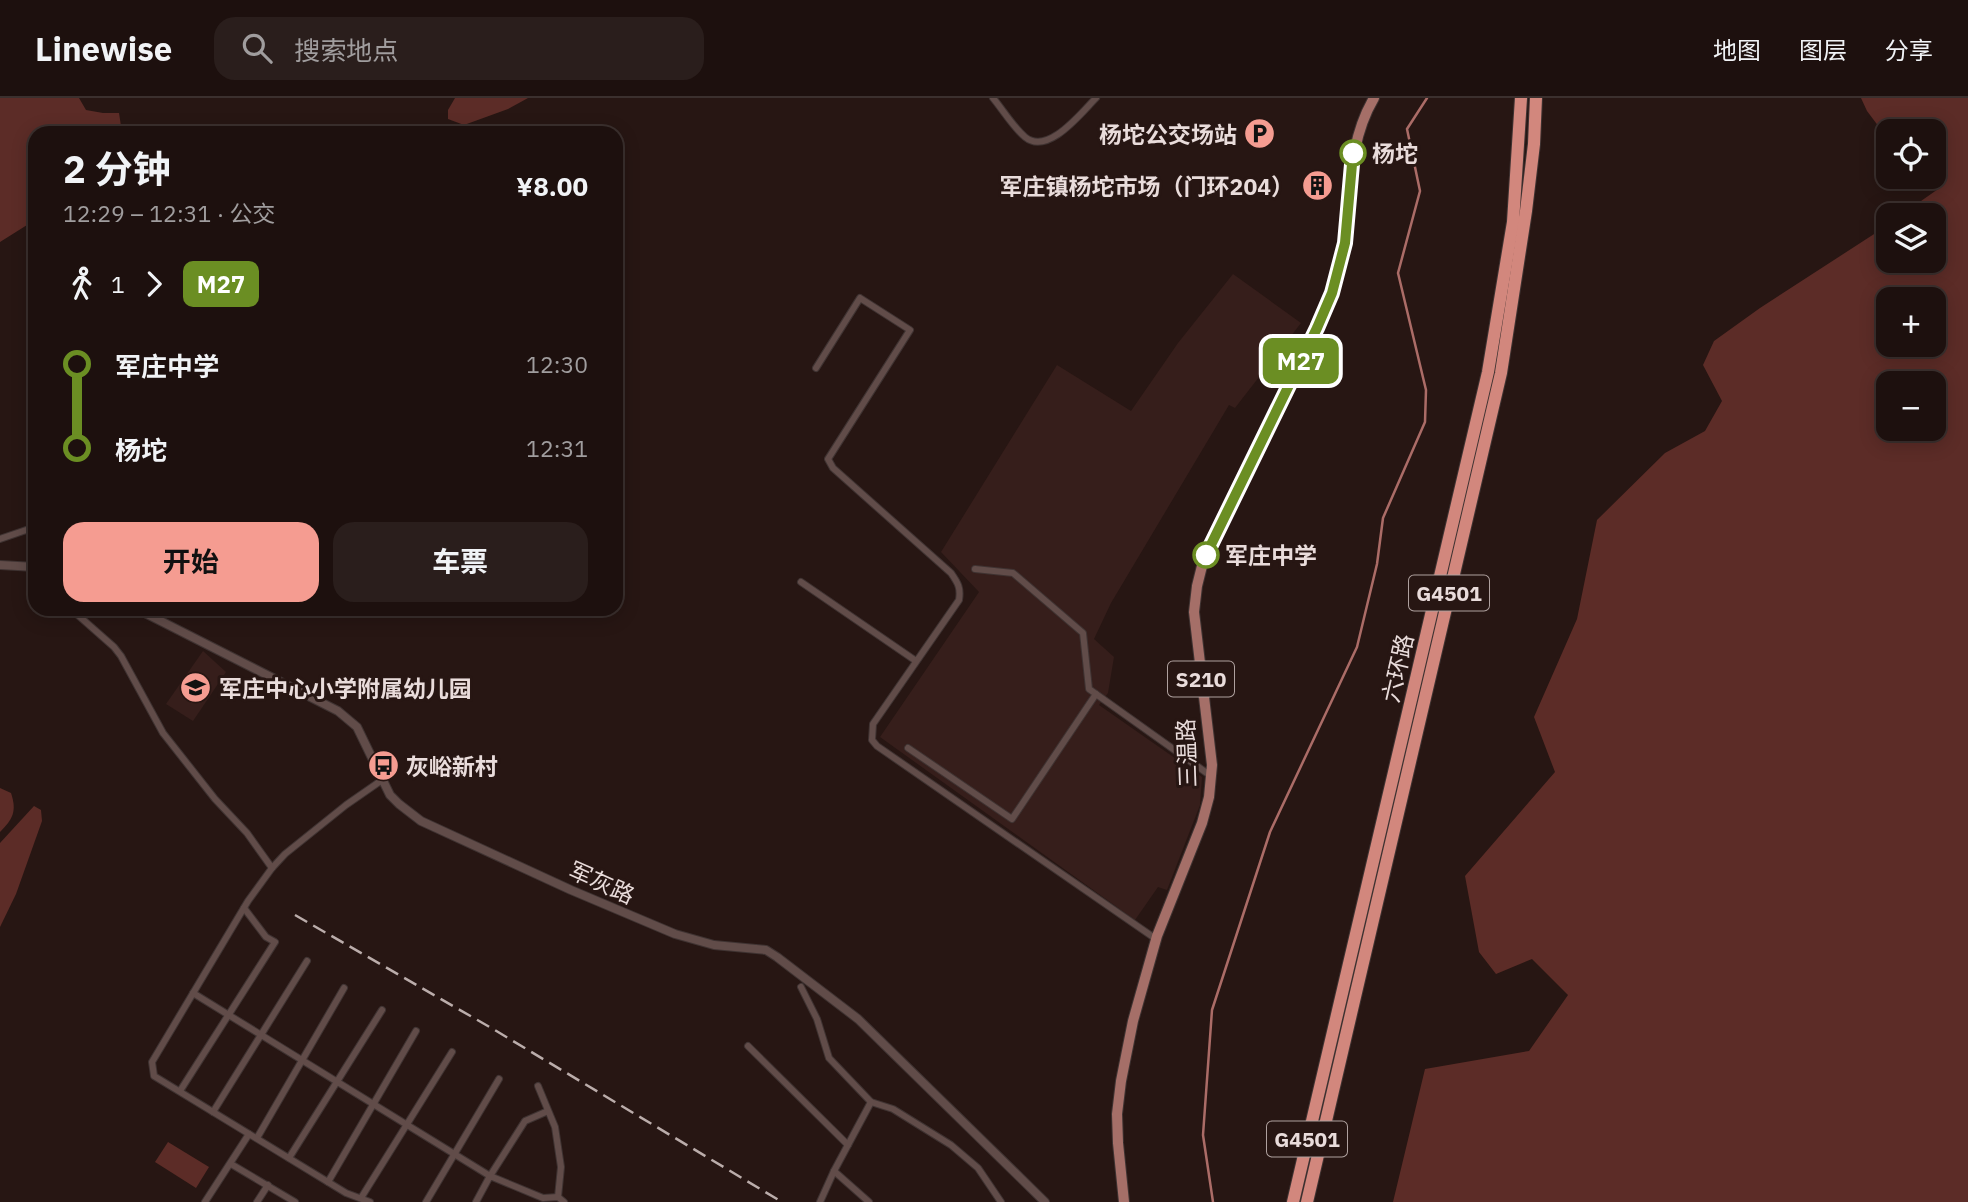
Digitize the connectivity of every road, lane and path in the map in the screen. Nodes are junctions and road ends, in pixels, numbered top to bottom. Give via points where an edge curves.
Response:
1 (993, 98) edge
2 (1096, 98) edge
3 (1521, 98) edge
4 (1536, 98) edge
5 (1371, 100) edge
6 (816, 368) dead end
7 (28, 529) edge
8 (0, 539) edge
9 (0, 565) edge
10 (28, 567) edge
11 (975, 569) dead end
12 (801, 582) dead end
13 (79, 616) edge
14 (151, 616) edge
15 (916, 661) junction
16 (1096, 694) junction
17 (908, 748) dead end
18 (1211, 776) junction
19 (382, 780) junction
20 (272, 868) junction
21 (244, 908) junction
22 (1156, 939) junction
23 (307, 961) dead end
24 (801, 987) dead end
25 (344, 988) dead end
26 (193, 993) junction
27 (382, 1010) dead end
28 (229, 1014) junction
29 (416, 1031) dead end
30 (261, 1035) junction
31 (748, 1046) dead end
32 (452, 1052) dead end
33 (302, 1060) junction
34 (499, 1079) dead end
35 (337, 1082) junction
36 (538, 1086) dead end
37 (180, 1091) junction
38 (871, 1102) junction
39 (373, 1104) junction
40 (548, 1111) junction
41 (213, 1112) junction
42 (407, 1124) junction
43 (249, 1134) junction
44 (257, 1138) junction
45 (848, 1145) junction
46 (456, 1154) junction
47 (289, 1158) junction
48 (231, 1164) junction
49 (834, 1171) junction
50 (490, 1176) junction
51 (328, 1182) junction
52 (268, 1185) junction
53 (361, 1198) junction
54 (561, 1200) edge
55 (205, 1202) edge
56 (257, 1202) edge
57 (295, 1202) edge
58 (370, 1202) edge
59 (425, 1202) edge
60 (476, 1202) edge
61 (821, 1202) edge
62 (869, 1202) edge
63 (1001, 1202) edge
64 (1045, 1202) edge
65 (1124, 1202) edge
66 (1293, 1202) edge
67 (1307, 1202) edge

1 - 2 street via 1026,138 1036,143 1060,133
3 - 66 highway, 六环路 / G4501 via 1513,222 1488,372
4 - 67 highway, 六环路 / G4501 via 1526,211 1501,373
5 - 18 main road, 三温路 / S210 via 1353,153 1345,243 1332,293 1204,558 1197,586 1194,612
6 - 15 street via 860,298 910,330 828,459 958,583 959,600
7 - 8 street
9 - 10 street
11 - 16 street via 1013,573 1083,633 1089,689
12 - 15 street
13 - 20 street via 121,656 163,733
14 - 19 street, 军灰路 via 338,711 357,727
15 - 22 street via 873,724 872,740 877,746
16 - 17 street via 1012,819
16 - 18 street
18 - 22 main road, 三温路 / S210 via 1202,822
19 - 20 street
19 - 64 street, 军灰路 via 398,804 421,821 571,890 694,941 766,950 777,957 858,1019
20 - 21 street
21 - 26 street
21 - 28 street via 275,942
22 - 65 main road, 三温路 / S210 via 1118,1098
23 - 30 street
24 - 38 street via 829,1058
25 - 33 street
26 - 28 street
26 - 37 street via 152,1062 154,1076
27 - 35 street
28 - 30 street
28 - 37 street
29 - 39 street
30 - 33 street
30 - 41 street
31 - 45 street
32 - 42 street
33 - 35 street
33 - 44 street
34 - 46 street
35 - 39 street
35 - 47 street
36 - 40 street
37 - 41 street
38 - 45 street
38 - 63 street via 893,1109 951,1145 978,1168
39 - 42 street
39 - 51 street
40 - 50 street via 526,1121
40 - 54 street via 561,1167
41 - 43 street
42 - 46 street
42 - 53 street
43 - 44 street
43 - 48 street
44 - 47 street
45 - 49 street
46 - 50 street
46 - 59 street
47 - 51 street
48 - 52 street
48 - 55 street
49 - 61 street
49 - 62 street
50 - 54 street via 543,1198
50 - 60 street
51 - 53 street
52 - 56 street
52 - 57 street
53 - 58 street

